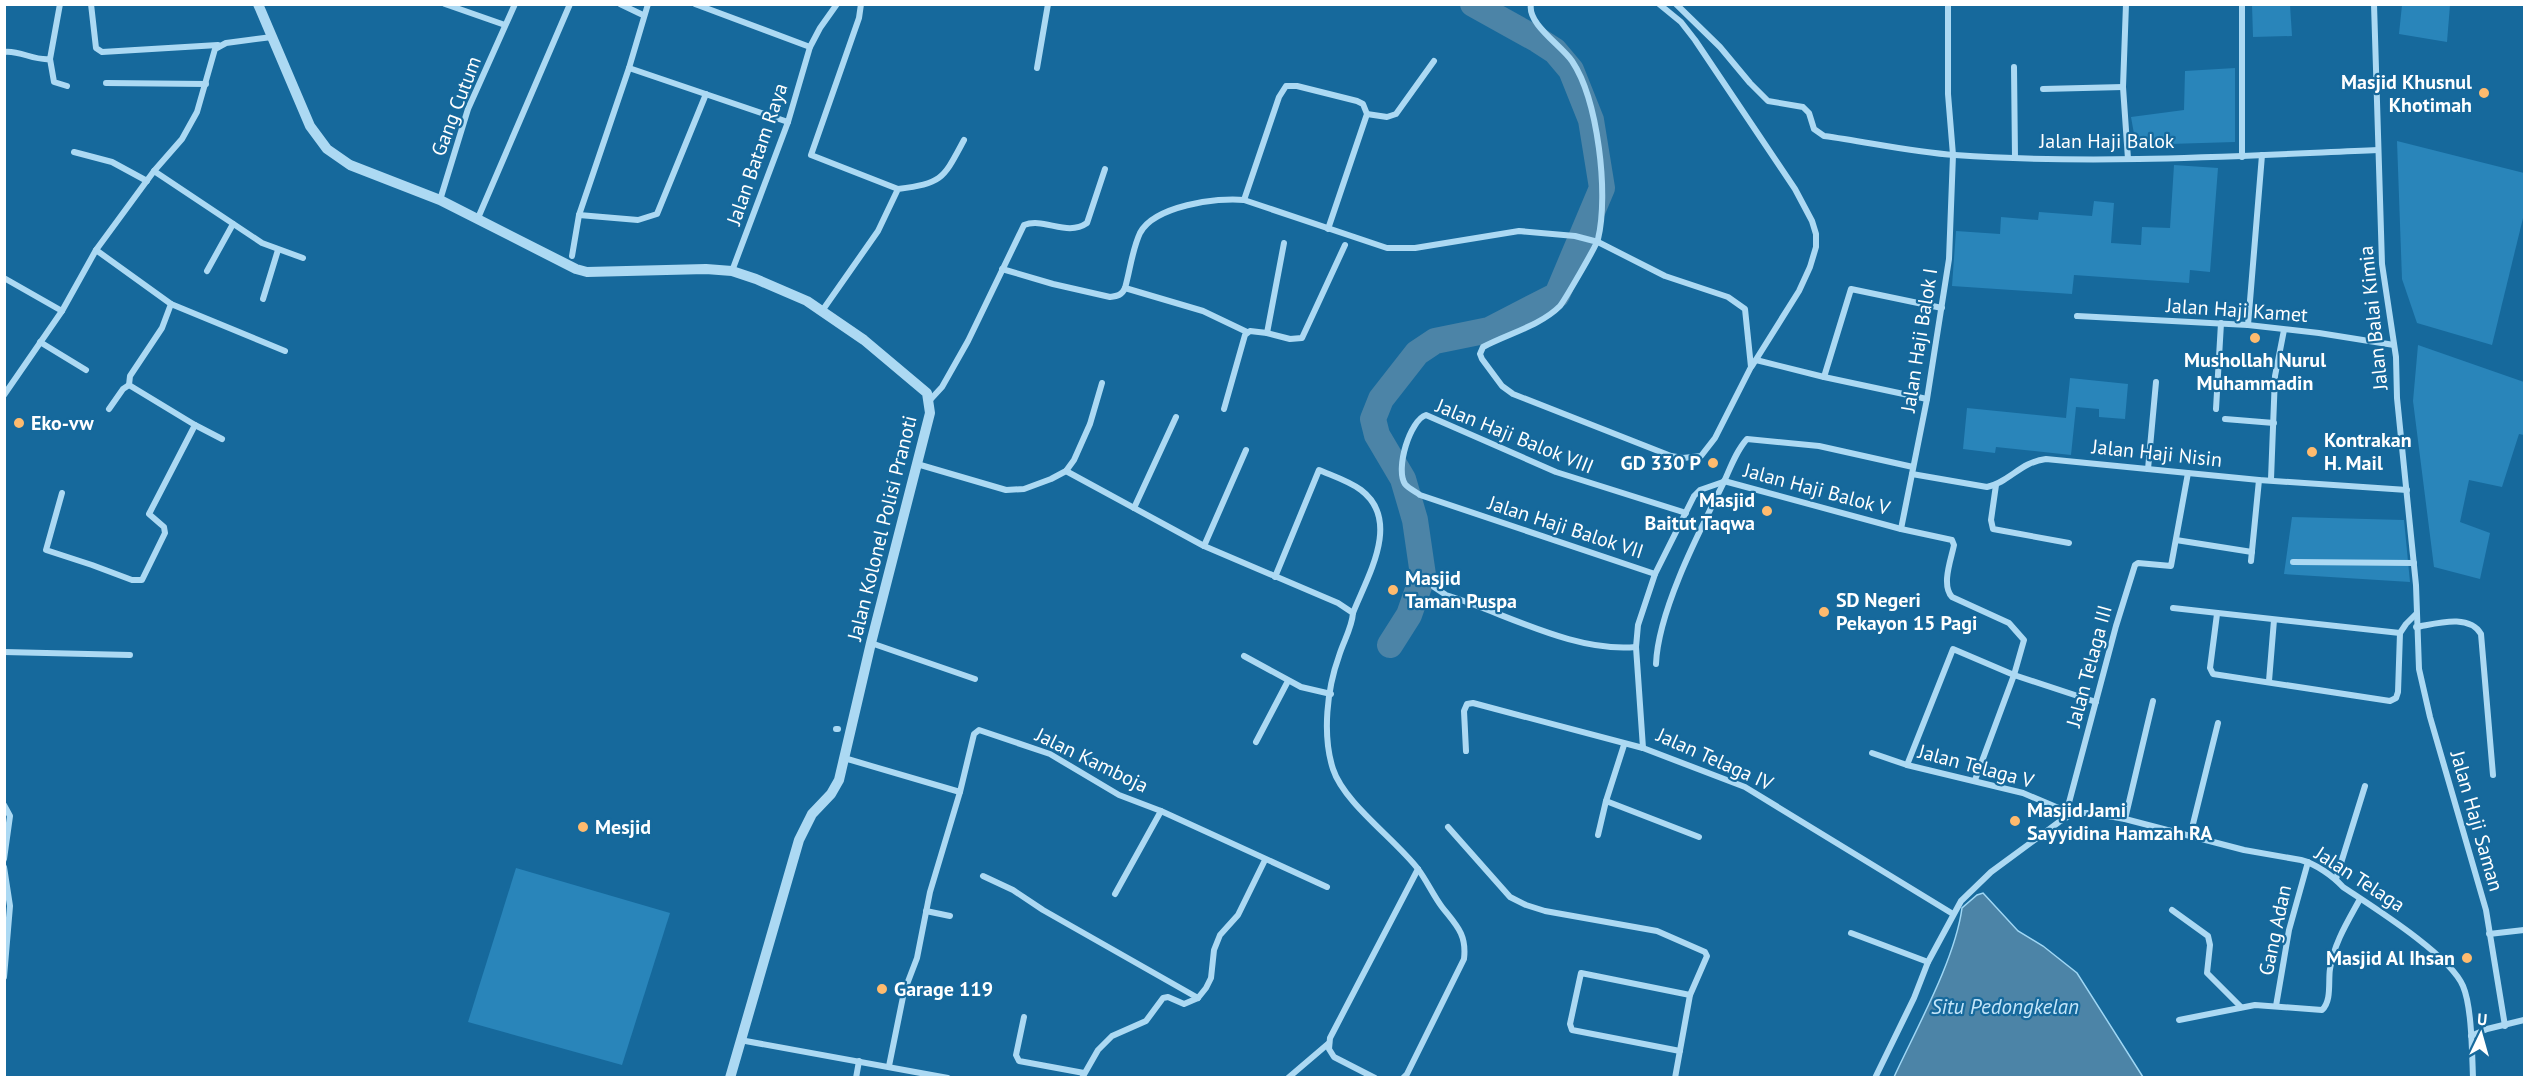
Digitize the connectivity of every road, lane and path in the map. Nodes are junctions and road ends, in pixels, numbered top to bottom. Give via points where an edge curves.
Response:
1 (60, 4) edge
2 (91, 4) edge
3 (258, 4) edge
4 (445, 4) edge
5 (515, 4) edge
6 (570, 4) edge
7 (620, 4) edge
8 (648, 4) edge
9 (695, 4) edge
10 (837, 4) edge
11 (861, 4) edge
12 (1048, 4) edge
13 (1531, 4) edge
14 (1659, 4) edge
15 (1676, 4) edge
16 (1948, 4) edge
17 (2126, 4) edge
18 (2242, 4) edge
19 (2374, 4) edge
20 (643, 15) junction
21 (505, 24) junction
22 (272, 37) junction
23 (218, 45) junction
24 (810, 47) junction
25 (4, 52) edge
26 (50, 59) junction
27 (1434, 61) dead end
28 (2014, 67) dead end
29 (629, 68) junction
30 (1037, 68) dead end
31 (106, 83) dead end
32 (206, 84) junction
33 (67, 86) dead end
34 (2123, 87) junction
35 (2043, 89) dead end
36 (706, 94) junction
37 (1367, 114) junction
38 (788, 122) junction
39 (964, 141) dead end
40 (2378, 150) junction
41 (74, 152) dead end
42 (1953, 155) junction
43 (2262, 155) junction
44 (2242, 157) junction
45 (2014, 158) junction
46 (2128, 159) junction
47 (1105, 169) dead end
48 (154, 171) junction
49 (147, 181) junction
50 (898, 189) junction
51 (440, 200) junction
52 (1244, 200) junction
53 (579, 215) junction
54 (478, 218) junction
55 (233, 224) junction
56 (1328, 229) junction
57 (1595, 241) junction
58 (1284, 243) dead end
59 (1345, 245) dead end
60 (96, 250) junction
61 (278, 250) junction
62 (572, 256) dead end
63 (303, 258) dead end
64 (1002, 269) junction
65 (207, 271) dead end
66 (732, 272) junction
67 (4, 278) edge
68 (1125, 288) junction
69 (263, 299) dead end
70 (171, 304) junction
71 (1942, 308) junction
72 (62, 311) junction
73 (822, 311) junction
74 (2077, 316) dead end
75 (2221, 323) junction
76 (2248, 325) junction
77 (2284, 330) junction
78 (1247, 332) junction
79 (1267, 333) junction
80 (40, 342) junction
81 (2394, 345) junction
82 (285, 351) dead end
83 (1756, 360) junction
84 (1751, 367) junction
85 (86, 370) dead end
86 (1824, 377) junction
87 (2156, 382) dead end
88 (1102, 383) dead end
89 (129, 385) junction
90 (4, 395) edge
91 (1927, 399) junction
92 (930, 400) junction
93 (110, 409) dead end
94 (1224, 409) dead end
95 (2216, 409) dead end
96 (1176, 417) dead end
97 (2225, 419) dead end
98 (2274, 423) junction
99 (195, 426) junction
100 (222, 439) dead end
101 (1246, 450) dead end
102 (917, 465) junction
103 (2148, 468) junction
104 (1066, 471) junction
105 (1913, 471) junction
106 (2188, 473) junction
107 (2271, 479) junction
108 (2259, 480) junction
109 (1724, 482) junction
110 (1996, 485) junction
111 (2407, 490) junction
112 (62, 493) dead end
113 (1420, 495) joint
114 (1134, 508) junction
115 (1686, 513) junction
116 (1901, 529) junction
117 (2176, 540) junction
118 (2069, 543) dead end
119 (1204, 546) junction
120 (2252, 552) junction
121 (2251, 561) dead end
122 (2294, 562) dead end
123 (2414, 563) junction
124 (1655, 574) junction
125 (1275, 577) junction
126 (1434, 587) dead end
127 (2173, 608) dead end
128 (1353, 613) junction
129 (2217, 614) junction
130 (2416, 614) junction
131 (2274, 621) junction
132 (2416, 627) junction
133 (2400, 633) junction
134 (871, 643) junction
135 (1636, 647) junction
136 (4, 652) edge
137 (130, 655) dead end
138 (1244, 656) dead end
139 (1656, 664) dead end
140 (2014, 675) junction
141 (975, 679) dead end
142 (1288, 681) junction
143 (2269, 681) junction
144 (1331, 694) junction
145 (2153, 701) dead end
146 (2096, 702) junction
147 (2218, 723) dead end
148 (1256, 742) dead end
149 (1624, 745) junction
150 (1643, 748) junction
151 (1466, 751) dead end
152 (1872, 753) dead end
153 (844, 758) junction
154 (1907, 765) junction
155 (2493, 775) dead end
156 (1975, 780) junction
157 (2365, 786) dead end
158 (960, 792) junction
159 (1605, 801) junction
160 (4, 805) edge
161 (1161, 811) junction
162 (2069, 812) junction
163 (2126, 819) junction
164 (1448, 827) dead end
165 (1598, 835) dead end
166 (2190, 836) junction
167 (1699, 837) dead end
168 (4, 859) edge
169 (1265, 860) junction
170 (2308, 862) junction
171 (4, 867) edge
172 (1418, 869) junction
173 (983, 876) dead end
174 (2336, 879) junction
175 (1327, 887) dead end
176 (1114, 894) dead end
177 (2361, 899) junction
178 (7, 906) edge
179 (2172, 910) dead end
180 (926, 911) junction
181 (1953, 914) junction
182 (951, 916) dead end
183 (2524, 930) edge
184 (1851, 933) dead end
185 (2489, 934) junction
186 (1928, 962) junction
187 (4, 978) edge
188 (1690, 995) junction
189 (1198, 998) junction
190 (2241, 1006) junction
191 (2276, 1006) junction
192 (1024, 1017) dead end
193 (2179, 1020) dead end
194 (2524, 1020) edge
195 (2505, 1026) junction
196 (2471, 1036) junction
197 (740, 1040) junction
198 (1329, 1043) junction
199 (1680, 1052) junction
200 (860, 1061) junction
201 (890, 1066) junction
202 (1083, 1076) edge
203 (730, 1077) edge
204 (855, 1077) edge
205 (948, 1077) edge
206 (1288, 1077) edge
207 (1375, 1077) edge
208 (1403, 1077) edge
209 (1675, 1077) edge
210 (1875, 1077) edge
211 (2473, 1077) edge

1 - 26 street
2 - 23 street via 96,48 102,52
3 - 22 street, Jalan Kolonel Polisi Pranoti
4 - 21 street
5 - 21 street, Gang Cutum
6 - 54 street
7 - 20 street
8 - 20 street
9 - 24 street
10 - 24 street, Jalan Batam Raya
11 - 50 street via 811,155
12 - 30 street
13 - 57 street via 1536,24 1574,63 1592,107 1602,200
14 - 83 street via 1695,40 1795,189 1812,221 1816,247 1810,267
15 - 42 street, Jalan Haji Balok via 1768,100 1803,107 1821,135
16 - 42 street, Jalan Haji Balok I via 1947,94
17 - 34 street
18 - 44 street
19 - 40 street, Jalan Balai Kimia
20 - 29 street
21 - 51 street, Gang Cutum via 468,109
22 - 23 street
22 - 51 street, Jalan Kolonel Polisi Pranoti via 310,126 327,149 350,165
23 - 32 street
24 - 38 street, Jalan Batam Raya
25 - 26 street
26 - 33 street via 54,82
27 - 37 street via 1396,114
28 - 45 street
29 - 36 street
29 - 53 street
31 - 32 street
32 - 48 street via 182,139
34 - 35 street
34 - 46 street
36 - 38 street
36 - 53 street via 657,214 638,220
37 - 52 street via 1358,101 1286,86
37 - 56 street
38 - 66 street, Jalan Batam Raya
39 - 50 street via 945,175 934,183
40 - 43 street, Jalan Haji Balok
40 - 81 street, Jalan Balai Kimia via 2382,264
41 - 49 street via 112,162
42 - 45 street, Jalan Haji Balok
42 - 71 street, Jalan Haji Balok I via 1949,259
43 - 44 street, Jalan Haji Balok
43 - 76 street
44 - 46 street, Jalan Haji Balok
45 - 46 street, Jalan Haji Balok
47 - 64 street via 1087,223 1067,229 1032,222 1024,225
48 - 49 street
48 - 55 street
49 - 60 street
50 - 73 street via 878,231
51 - 54 street, Jalan Kolonel Polisi Pranoti
52 - 56 street
52 - 68 street via 1213,199 1175,209 1150,221 1137,241
53 - 62 street
54 - 66 street, Jalan Kolonel Polisi Pranoti via 587,272
55 - 61 street
55 - 65 street
56 - 57 street via 1387,248 1519,231
57 - 84 street via 1665,276 1717,292 1743,306
57 - 84 street via 1560,306 1481,350 1482,359 1502,386 1525,399 1671,456 1695,458 1706,452 1715,438
58 - 79 street
59 - 79 street via 1302,338
60 - 70 street
60 - 72 street
61 - 63 street
61 - 69 street
64 - 68 street via 1110,297 1122,294
64 - 92 street via 968,341 942,387
66 - 73 street, Jalan Kolonel Polisi Pranoti via 793,294
67 - 72 street
68 - 78 street via 1203,311
70 - 82 street
70 - 89 street via 162,328 130,376
71 - 86 street via 1851,289
71 - 91 street, Jalan Haji Balok I
72 - 80 street
73 - 92 street, Jalan Kolonel Polisi Pranoti via 922,387
74 - 75 street, Jalan Haji Kamet
75 - 76 street, Jalan Haji Kamet
75 - 95 street
76 - 77 street, Jalan Haji Kamet
77 - 81 street, Jalan Haji Kamet
77 - 98 street via 2275,376
78 - 79 street
78 - 94 street
80 - 85 street
80 - 90 street
81 - 111 street, Jalan Balai Kimia
83 - 84 street
83 - 86 street
86 - 91 street
87 - 103 street
88 - 104 street via 1083,439
89 - 93 street
89 - 99 street
91 - 105 street, Jalan Haji Balok I
92 - 102 street, Jalan Kolonel Polisi Pranoti
96 - 114 street
97 - 98 street
98 - 107 street
99 - 100 street
99 - 112 street via 149,514 165,530 142,580 46,550
101 - 119 street
102 - 104 street via 1017,490
102 - 134 street, Jalan Kolonel Polisi Pranoti
103 - 106 street, Jalan Haji Nisin
103 - 110 street, Jalan Haji Nisin via 2036,460
104 - 114 street
105 - 109 street via 1819,447 1752,438 1744,442
105 - 110 street via 1977,487
105 - 116 street, Jalan Haji Balok I
106 - 108 street, Jalan Haji Nisin
106 - 117 street
107 - 108 street, Jalan Haji Nisin
107 - 111 street, Jalan Haji Nisin
108 - 120 street
109 - 115 street, Jalan Haji Balok VII via 1700,490
109 - 116 street, Jalan Haji Balok V
109 - 139 street via 1662,624
110 - 118 street via 1992,529
111 - 123 street, Jalan Balai Kimia
113 - 115 street, Jalan Haji Balok VIII via 1405,484 1400,466 1418,421 1426,416 1556,472
113 - 124 street, Jalan Haji Balok VII
114 - 119 street
115 - 124 street, Jalan Haji Balok VII
116 - 140 street, Jalan Haji Balok V via 1953,541 1948,592 2009,623 2022,636 2024,645
117 - 120 street
117 - 146 street, Jalan Telaga III via 2170,566 2135,565
119 - 125 street
120 - 121 street
122 - 123 street
123 - 130 street, Jalan Balai Kimia
124 - 135 street, Jalan Telaga IV via 1638,625
125 - 128 street
125 - 128 street via 1319,470 1344,481 1360,490 1376,507 1381,532
126 - 135 street via 1446,596 1571,639 1607,647
127 - 129 street
128 - 144 street
129 - 131 street
129 - 143 street via 2211,672
130 - 132 street, Jalan Balai Kimia
130 - 133 street
131 - 133 street
131 - 143 street
132 - 155 street via 2457,621 2478,628
132 - 185 street, Jalan Haji Saman via 2423,689 2486,910
133 - 143 street via 2398,692 2390,701
134 - 141 street
134 - 153 street, Jalan Kolonel Polisi Pranoti
135 - 150 street, Jalan Telaga IV
136 - 137 street
138 - 142 street
140 - 146 street
140 - 154 street via 1953,649
140 - 156 street
142 - 144 street
142 - 148 street
144 - 172 street via 1329,752 1333,770 1341,785
145 - 163 street
146 - 162 street, Jalan Telaga III
147 - 166 street
149 - 150 street
149 - 151 street via 1473,703 1467,704 1464,711
149 - 159 street
150 - 181 street, Jalan Telaga IV via 1745,787
152 - 154 street, Jalan Telaga V
153 - 158 street
153 - 197 street, Jalan Kolonel Polisi Pranoti via 835,788 812,814 799,840
154 - 156 street, Jalan Telaga V
156 - 162 street, Jalan Telaga V via 2023,793
157 - 174 street
158 - 161 street, Jalan Kamboja via 974,734 984,730 1050,754 1119,795
158 - 180 street
159 - 165 street
159 - 167 street
160 - 168 street via 10,816
161 - 169 street, Jalan Kamboja
161 - 176 street
162 - 163 street, Jalan Telaga
162 - 181 street via 1985,877
163 - 166 street, Jalan Telaga
164 - 188 street via 1510,897 1526,905 1657,931 1705,952 1707,956
166 - 170 street, Jalan Telaga
169 - 175 street, Jalan Kamboja
169 - 189 street via 1238,915 1220,935 1211,978
170 - 174 street, Jalan Telaga
170 - 191 street, Gang Adan via 2289,930
171 - 178 street
172 - 198 street
172 - 208 street via 1464,935 1464,959
173 - 189 street
174 - 177 street, Jalan Telaga
177 - 191 street via 2333,956 2325,1007 2318,1011
177 - 196 street, Jalan Telaga via 2399,924 2451,968 2463,986
178 - 187 street
179 - 190 street via 2208,936 2207,973
180 - 182 street
180 - 201 street via 917,958 904,992
181 - 186 street
183 - 185 street
184 - 186 street
185 - 195 street, Jalan Haji Saman
186 - 210 street
188 - 199 street
188 - 199 street via 1581,974 1570,1024 1572,1030
189 - 202 street via 1184,1004 1163,998 1146,1021 1112,1036 1098,1050
190 - 191 street
190 - 193 street
192 - 202 street via 1016,1055 1019,1061
194 - 195 street
195 - 196 street
196 - 211 street, Jalan Telaga
197 - 200 street
197 - 203 street, Jalan Kolonel Polisi Pranoti
198 - 206 street
198 - 207 street via 1334,1057
199 - 209 street
200 - 201 street
200 - 204 street
201 - 205 street

